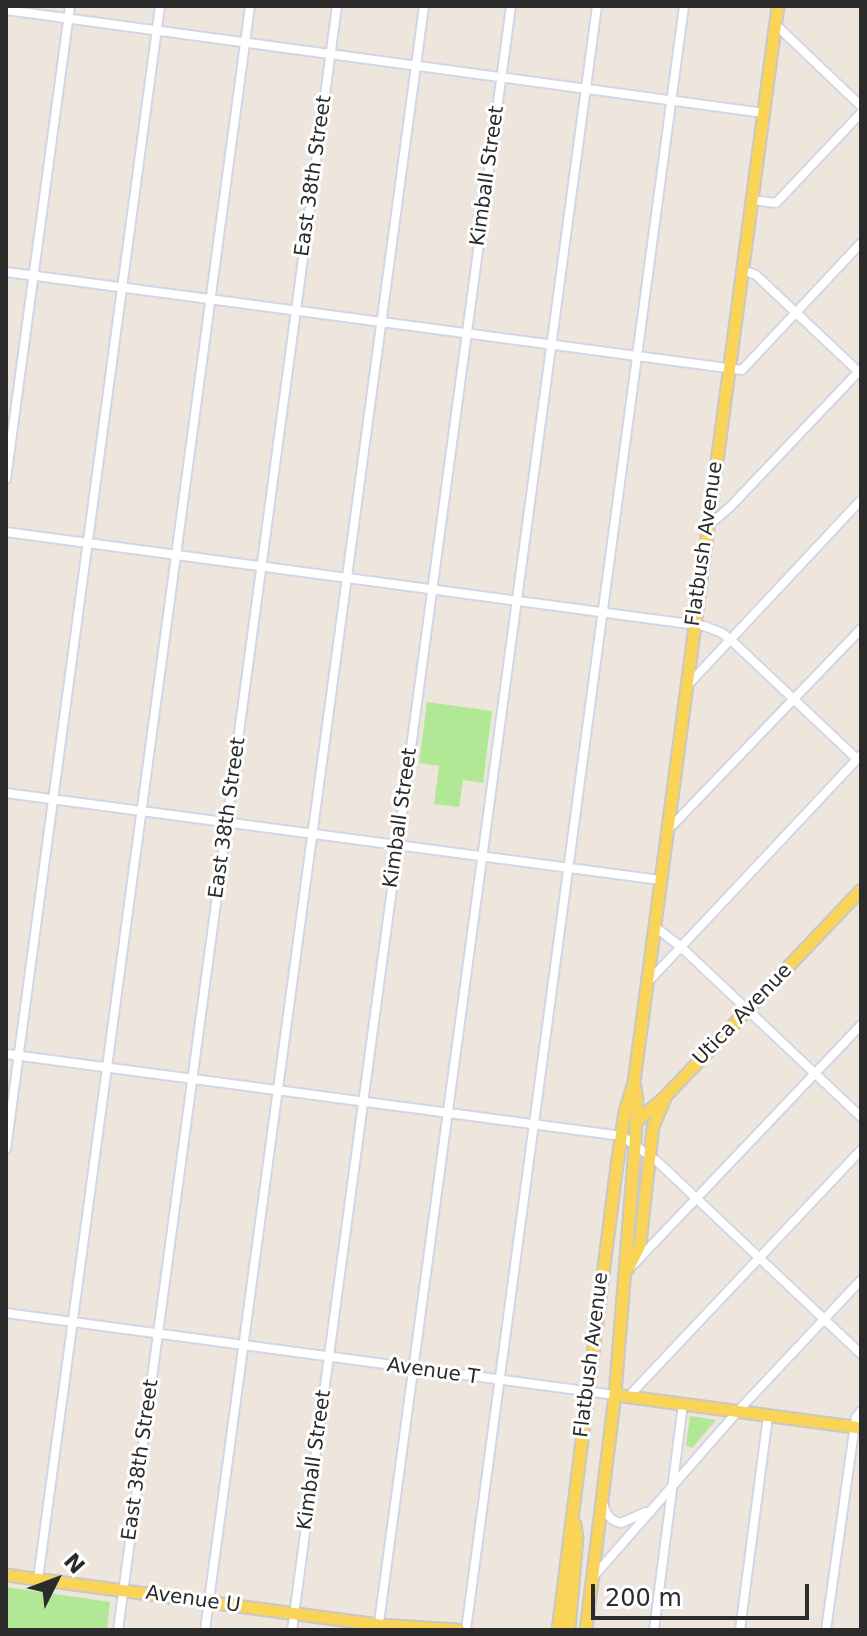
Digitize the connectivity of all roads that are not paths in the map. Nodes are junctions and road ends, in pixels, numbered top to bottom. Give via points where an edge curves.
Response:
1 (70, 6) edge
2 (160, 6) edge
3 (250, 6) edge
4 (337, 6) edge
5 (424, 6) edge
6 (511, 6) edge
7 (597, 6) edge
8 (684, 6) edge
9 (778, 6) edge
10 (6, 10) edge
11 (68, 19) junction
12 (776, 25) junction
13 (156, 30) junction
14 (246, 42) junction
15 (331, 54) junction
16 (416, 65) junction
17 (501, 77) junction
18 (586, 88) junction
19 (672, 100) junction
20 (861, 106) edge
21 (764, 113) junction
22 (861, 113) edge
23 (752, 200) junction
24 (861, 243) edge
25 (743, 270) junction
26 (6, 272) edge
27 (34, 275) junction
28 (122, 288) junction
29 (211, 299) junction
30 (296, 311) junction
31 (796, 312) junction
32 (381, 322) junction
33 (466, 334) junction
34 (552, 345) junction
35 (637, 357) junction
36 (728, 369) junction
37 (860, 371) edge
38 (6, 479) edge
39 (861, 500) edge
40 (707, 527) junction
41 (6, 532) edge
42 (88, 542) junction
43 (177, 555) junction
44 (261, 567) junction
45 (347, 578) junction
46 (432, 590) junction
47 (517, 601) junction
48 (603, 613) junction
49 (694, 625) junction
50 (861, 629) edge
51 (731, 640) junction
52 (686, 687) junction
53 (794, 700) junction
54 (859, 757) edge
55 (6, 793) edge
56 (53, 799) junction
57 (142, 811) junction
58 (227, 822) junction
59 (666, 833) junction
60 (312, 834) junction
61 (398, 845) junction
62 (483, 857) junction
63 (568, 868) junction
64 (660, 880) junction
65 (861, 890) edge
66 (654, 926) junction
67 (681, 947) junction
68 (647, 983) junction
69 (747, 1010) junction
70 (861, 1025) edge
71 (6, 1054) edge
72 (19, 1056) junction
73 (108, 1067) junction
74 (815, 1074) junction
75 (193, 1079) junction
76 (634, 1082) junction
77 (278, 1090) junction
78 (666, 1096) junction
79 (363, 1101) junction
80 (449, 1113) junction
81 (861, 1117) edge
82 (637, 1121) junction
83 (534, 1124) junction
84 (622, 1136) junction
85 (635, 1146) junction
86 (6, 1149) edge
87 (861, 1150) edge
88 (649, 1156) junction
89 (697, 1199) junction
90 (759, 1258) junction
91 (625, 1273) junction
92 (861, 1280) edge
93 (6, 1313) edge
94 (824, 1319) junction
95 (73, 1323) junction
96 (158, 1335) junction
97 (244, 1346) junction
98 (861, 1354) edge
99 (329, 1357) junction
100 (414, 1369) junction
101 (499, 1380) junction
102 (590, 1391) junction
103 (615, 1395) junction
104 (628, 1397) junction
105 (683, 1404) junction
106 (861, 1411) edge
107 (737, 1412) junction
108 (768, 1416) junction
109 (858, 1428) edge
110 (673, 1484) junction
111 (602, 1495) junction
112 (650, 1510) junction
113 (572, 1512) junction
114 (6, 1575) edge
115 (593, 1576) junction
116 (38, 1579) junction
117 (123, 1590) junction
118 (209, 1602) junction
119 (294, 1613) junction
120 (379, 1627) edge
121 (118, 1630) edge
122 (205, 1630) edge
123 (292, 1630) edge
124 (396, 1630) edge
125 (459, 1630) edge
126 (466, 1630) edge
127 (558, 1630) edge
128 (569, 1630) edge
129 (586, 1630) edge
130 (654, 1630) edge
131 (740, 1630) edge
132 (826, 1630) edge

1 - 11 street
2 - 13 street
3 - 14 street
4 - 15 street, East 38th Street
5 - 16 street
6 - 17 street, Kimball Street
7 - 18 street
8 - 19 street
9 - 12 main road, Flatbush Avenue
10 - 11 street
11 - 13 street
11 - 27 street
12 - 20 street
12 - 21 main road, Flatbush Avenue
13 - 14 street
13 - 28 street
14 - 15 street
14 - 29 street
15 - 16 street
15 - 30 street, East 38th Street
16 - 17 street
16 - 32 street
17 - 18 street
17 - 33 street, Kimball Street
18 - 19 street
18 - 34 street
19 - 21 street
19 - 35 street
21 - 23 main road, Flatbush Avenue
22 - 23 street via 776,203
23 - 25 main road, Flatbush Avenue
24 - 31 street
25 - 31 street via 756,275
25 - 36 main road, Flatbush Avenue
26 - 27 street
27 - 28 street
27 - 38 street
28 - 29 street
28 - 42 street
29 - 30 street
29 - 43 street
30 - 32 street
30 - 44 street, East 38th Street
31 - 36 street via 742,370
31 - 37 street
32 - 33 street
32 - 45 street
33 - 34 street
33 - 46 street, Kimball Street
34 - 35 street
34 - 47 street
35 - 36 street
35 - 48 street
36 - 40 main road, Flatbush Avenue
37 - 40 street
39 - 51 street
40 - 49 main road, Flatbush Avenue
41 - 42 street
42 - 43 street
42 - 56 street
43 - 44 street
43 - 57 street
44 - 45 street
44 - 58 street, East 38th Street
45 - 46 street
45 - 60 street
46 - 47 street
46 - 61 street, Kimball Street
47 - 48 street
47 - 62 street
48 - 49 street
48 - 63 street
49 - 51 street
49 - 52 main road, Flatbush Avenue
50 - 53 street
51 - 52 street
51 - 53 street
52 - 59 main road, Flatbush Avenue
53 - 54 street
53 - 59 street
54 - 67 street
55 - 56 street
56 - 57 street
56 - 72 street
57 - 58 street
57 - 73 street
58 - 60 street
58 - 75 street, East 38th Street
59 - 64 main road, Flatbush Avenue
60 - 61 street
60 - 77 street
61 - 62 street
61 - 79 street, Kimball Street
62 - 63 street
62 - 80 street
63 - 64 street
63 - 83 street
64 - 66 main road, Flatbush Avenue
65 - 69 main road, Utica Avenue
66 - 67 street
66 - 68 main road, Flatbush Avenue
67 - 68 street
67 - 69 street
68 - 76 main road, Flatbush Avenue
69 - 74 street
69 - 78 main road, Utica Avenue
70 - 74 street
71 - 72 street
72 - 73 street
72 - 86 street
73 - 75 street
73 - 95 street
74 - 81 street
74 - 89 street
75 - 77 street
75 - 96 street, East 38th Street
76 - 82 main road, Flatbush Avenue
76 - 84 main road, Flatbush Avenue
77 - 79 street
77 - 97 street
78 - 82 main road, Utica Avenue
78 - 88 main road via 653,1127
79 - 80 street
79 - 99 street, Kimball Street
80 - 83 street
80 - 100 street
82 - 84 main road, Utica Avenue
82 - 85 main road, Flatbush Avenue
83 - 84 street
83 - 101 street
84 - 85 street
84 - 102 main road, Flatbush Avenue
85 - 88 street
85 - 91 main road, Flatbush Avenue
87 - 90 street
88 - 89 street
88 - 91 main road via 640,1245
89 - 90 street
89 - 91 street
90 - 94 street
90 - 104 street
91 - 103 main road, Flatbush Avenue
92 - 94 street
93 - 95 street, Avenue T
94 - 98 street
94 - 107 street
95 - 96 street, Avenue T
95 - 116 street
96 - 97 street, Avenue T
96 - 117 street, East 38th Street
97 - 99 street, Avenue T
97 - 118 street
99 - 100 street, Avenue T
99 - 119 street, Kimball Street
100 - 101 street, Avenue T
100 - 120 street
101 - 102 street, Avenue T
101 - 126 street
102 - 103 street, Avenue T
102 - 113 main road, Flatbush Avenue
103 - 104 main road, Avenue T
103 - 111 main road, Flatbush Avenue
104 - 105 main road, Avenue T
105 - 107 main road, Avenue T
105 - 110 street
106 - 109 street
107 - 108 main road, Avenue T
107 - 110 street
108 - 109 main road, Avenue T
108 - 131 street
109 - 132 street
110 - 112 street
110 - 130 street
111 - 112 street via 604,1511 613,1521 621,1523
111 - 115 main road, Flatbush Avenue
112 - 115 street
113 - 127 main road, Flatbush Avenue
113 - 128 main road via 577,1538
114 - 116 main road, Avenue U
115 - 129 main road, Flatbush Avenue
116 - 117 main road, Avenue U
117 - 118 main road, Avenue U
117 - 121 street, East 38th Street
118 - 119 main road, Avenue U
118 - 122 street
119 - 120 main road, Avenue U
119 - 123 street, Kimball Street
120 - 124 main road, Avenue U
120 - 125 main road, Avenue U

